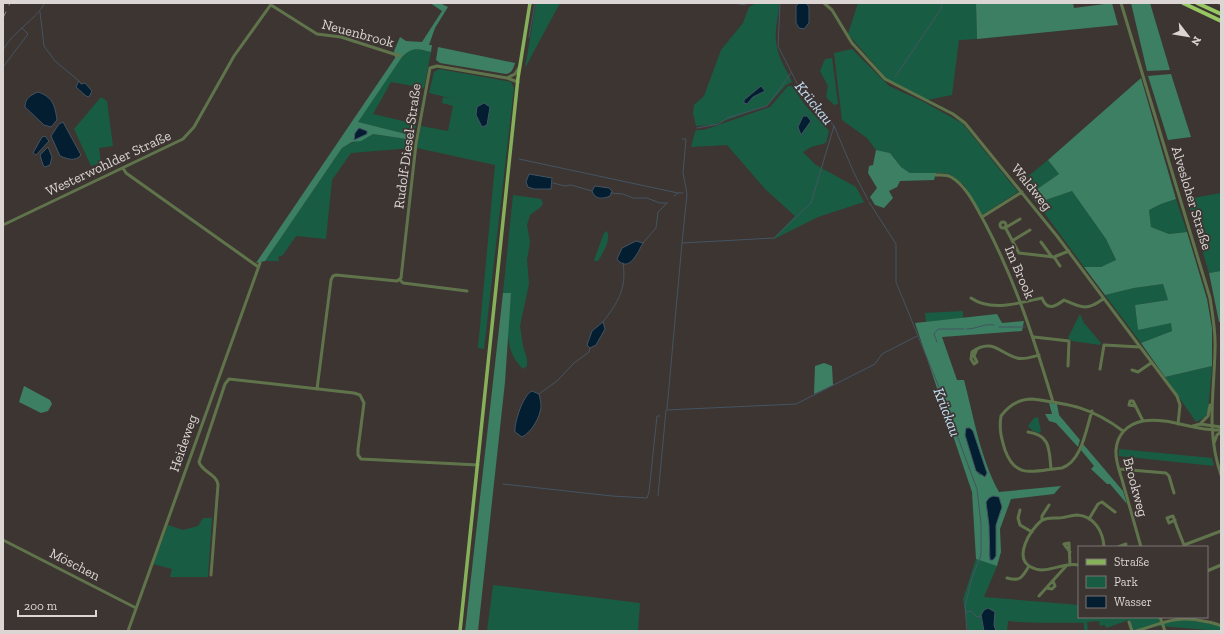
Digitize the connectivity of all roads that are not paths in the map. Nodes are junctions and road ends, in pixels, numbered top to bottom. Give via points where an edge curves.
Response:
1 (530, 3) edge
2 (824, 3) edge
3 (1121, 3) edge
4 (1183, 3) edge
5 (1197, 3) edge
6 (271, 4) edge
7 (1221, 14) edge
8 (1212, 17) junction
9 (1221, 21) edge
10 (1221, 24) edge
11 (400, 56) dead end
12 (520, 66) junction
13 (507, 78) junction
14 (518, 80) junction
15 (123, 168) junction
16 (936, 175) dead end
17 (1022, 192) junction
18 (982, 217) junction
19 (1020, 218) dead end
20 (3, 225) edge
21 (1030, 230) dead end
22 (1012, 241) junction
23 (1041, 242) dead end
24 (1069, 251) junction
25 (1053, 257) junction
26 (1060, 266) dead end
27 (400, 280) junction
28 (467, 291) dead end
29 (970, 298) dead end
30 (1104, 299) junction
31 (1021, 303) junction
32 (1034, 337) junction
33 (1140, 347) junction
34 (977, 349) junction
35 (1039, 356) junction
36 (1151, 362) junction
37 (1068, 366) dead end
38 (1100, 369) dead end
39 (1132, 370) dead end
40 (317, 389) junction
41 (1212, 393) junction
42 (1053, 402) junction
43 (1135, 406) dead end
44 (1092, 411) junction
45 (1143, 422) junction
46 (1178, 424) junction
47 (1200, 424) junction
48 (1211, 425) junction
49 (1191, 426) junction
50 (1221, 427) edge
51 (1122, 431) junction
52 (1211, 431) junction
53 (1221, 431) edge
54 (1028, 432) dead end
55 (1214, 449) junction
56 (478, 465) junction
57 (1051, 469) junction
58 (1119, 469) junction
59 (1221, 475) edge
60 (1174, 493) dead end
61 (1049, 505) dead end
62 (1020, 510) dead end
63 (1115, 512) dead end
64 (1089, 519) junction
65 (1042, 520) junction
66 (1174, 520) dead end
67 (1221, 530) edge
68 (1032, 532) junction
69 (3, 540) edge
70 (1104, 546) edge
71 (1141, 546) edge
72 (1184, 546) edge
73 (1070, 552) dead end
74 (1068, 565) junction
75 (1078, 565) edge
76 (1029, 566) junction
77 (1221, 566) edge
78 (1208, 571) edge
79 (211, 575) dead end
80 (1007, 578) dead end
81 (1039, 596) dead end
82 (136, 608) junction
83 (1160, 618) edge
84 (1129, 622) dead end
85 (1162, 623) junction
86 (1221, 626) edge
87 (128, 631) edge
88 (460, 631) edge
89 (1132, 631) edge
90 (1136, 631) edge
91 (1164, 631) edge

1 - 12 main road
2 - 17 street, Waldweg via 832,10 852,43 885,79 959,117
3 - 41 street, Alvesloher Straße via 1210,298 1215,348
4 - 8 highway
5 - 7 highway
6 - 11 street, Neuenbrook via 317,34 341,37
6 - 15 street, Westerwohlder Straße via 234,56 189,134 179,142
8 - 9 highway
8 - 10 highway
12 - 13 street via 515,74
12 - 14 main road
13 - 14 street, Rudolf-Diesel-Straße
13 - 27 street, Rudolf-Diesel-Straße via 437,66 430,68 416,144
14 - 56 main road
15 - 20 street, Westerwohlder Straße
15 - 82 street, Heideweg via 126,173 258,265
16 - 18 street, Im Brook via 948,175 956,180
17 - 18 street
17 - 24 street, Waldweg
18 - 31 street, Im Brook
19 - 22 street via 1005,228
21 - 22 street
22 - 25 street via 1019,253
23 - 25 street
24 - 25 street
24 - 30 street, Waldweg
25 - 26 street
27 - 28 street via 403,283
27 - 40 street via 333,276
29 - 31 street via 985,305
30 - 31 street via 1086,308 1064,300 1051,307 1046,305 1042,298
30 - 33 street, Waldweg
31 - 32 street, Im Brook
32 - 35 street, Im Brook
32 - 37 street via 1069,341
33 - 36 street, Waldweg
33 - 38 street via 1104,345
34 - 34 street via 970,356 974,364 977,362 974,356
34 - 35 street via 985,346 996,347 1016,358
35 - 42 street, Im Brook
36 - 39 street via 1138,372
36 - 46 street, Waldweg via 1179,400
40 - 56 street via 354,393 362,397 364,403 358,452 362,459
40 - 79 street via 232,378 226,382 199,462 214,477 218,485
41 - 47 street via 1208,416
41 - 48 street, Alvesloher Straße
42 - 44 street
42 - 57 street via 1032,398 1018,401 1001,416 1000,429 1012,466 1023,471
43 - 45 street
44 - 51 street
44 - 57 street via 1073,462 1062,468
45 - 46 street
45 - 51 street
46 - 49 street
47 - 48 street
47 - 49 street
48 - 50 street
48 - 52 street, Alvesloher Straße
49 - 52 street
51 - 58 street, Brookweg via 1116,449
52 - 53 street
52 - 55 street, Alvesloher Straße
53 - 55 street via 1216,438
54 - 57 street via 1038,434 1046,440
55 - 59 street, Alvesloher Straße
56 - 88 main road
58 - 60 street via 1166,473
58 - 71 street, Brookweg
61 - 65 street
62 - 68 street via 1020,525
63 - 64 street via 1107,504 1100,502
64 - 65 street via 1076,515
64 - 70 street via 1101,532
65 - 68 street
66 - 72 street
67 - 72 street
68 - 76 street via 1023,550 1023,558
69 - 82 street, Möschen
73 - 74 street
74 - 75 street
74 - 76 street via 1043,570
74 - 81 street
76 - 80 street via 1017,580
77 - 78 street
82 - 87 street, Heideweg
83 - 85 street
84 - 89 street
85 - 86 street via 1191,618
85 - 90 street
85 - 91 street

